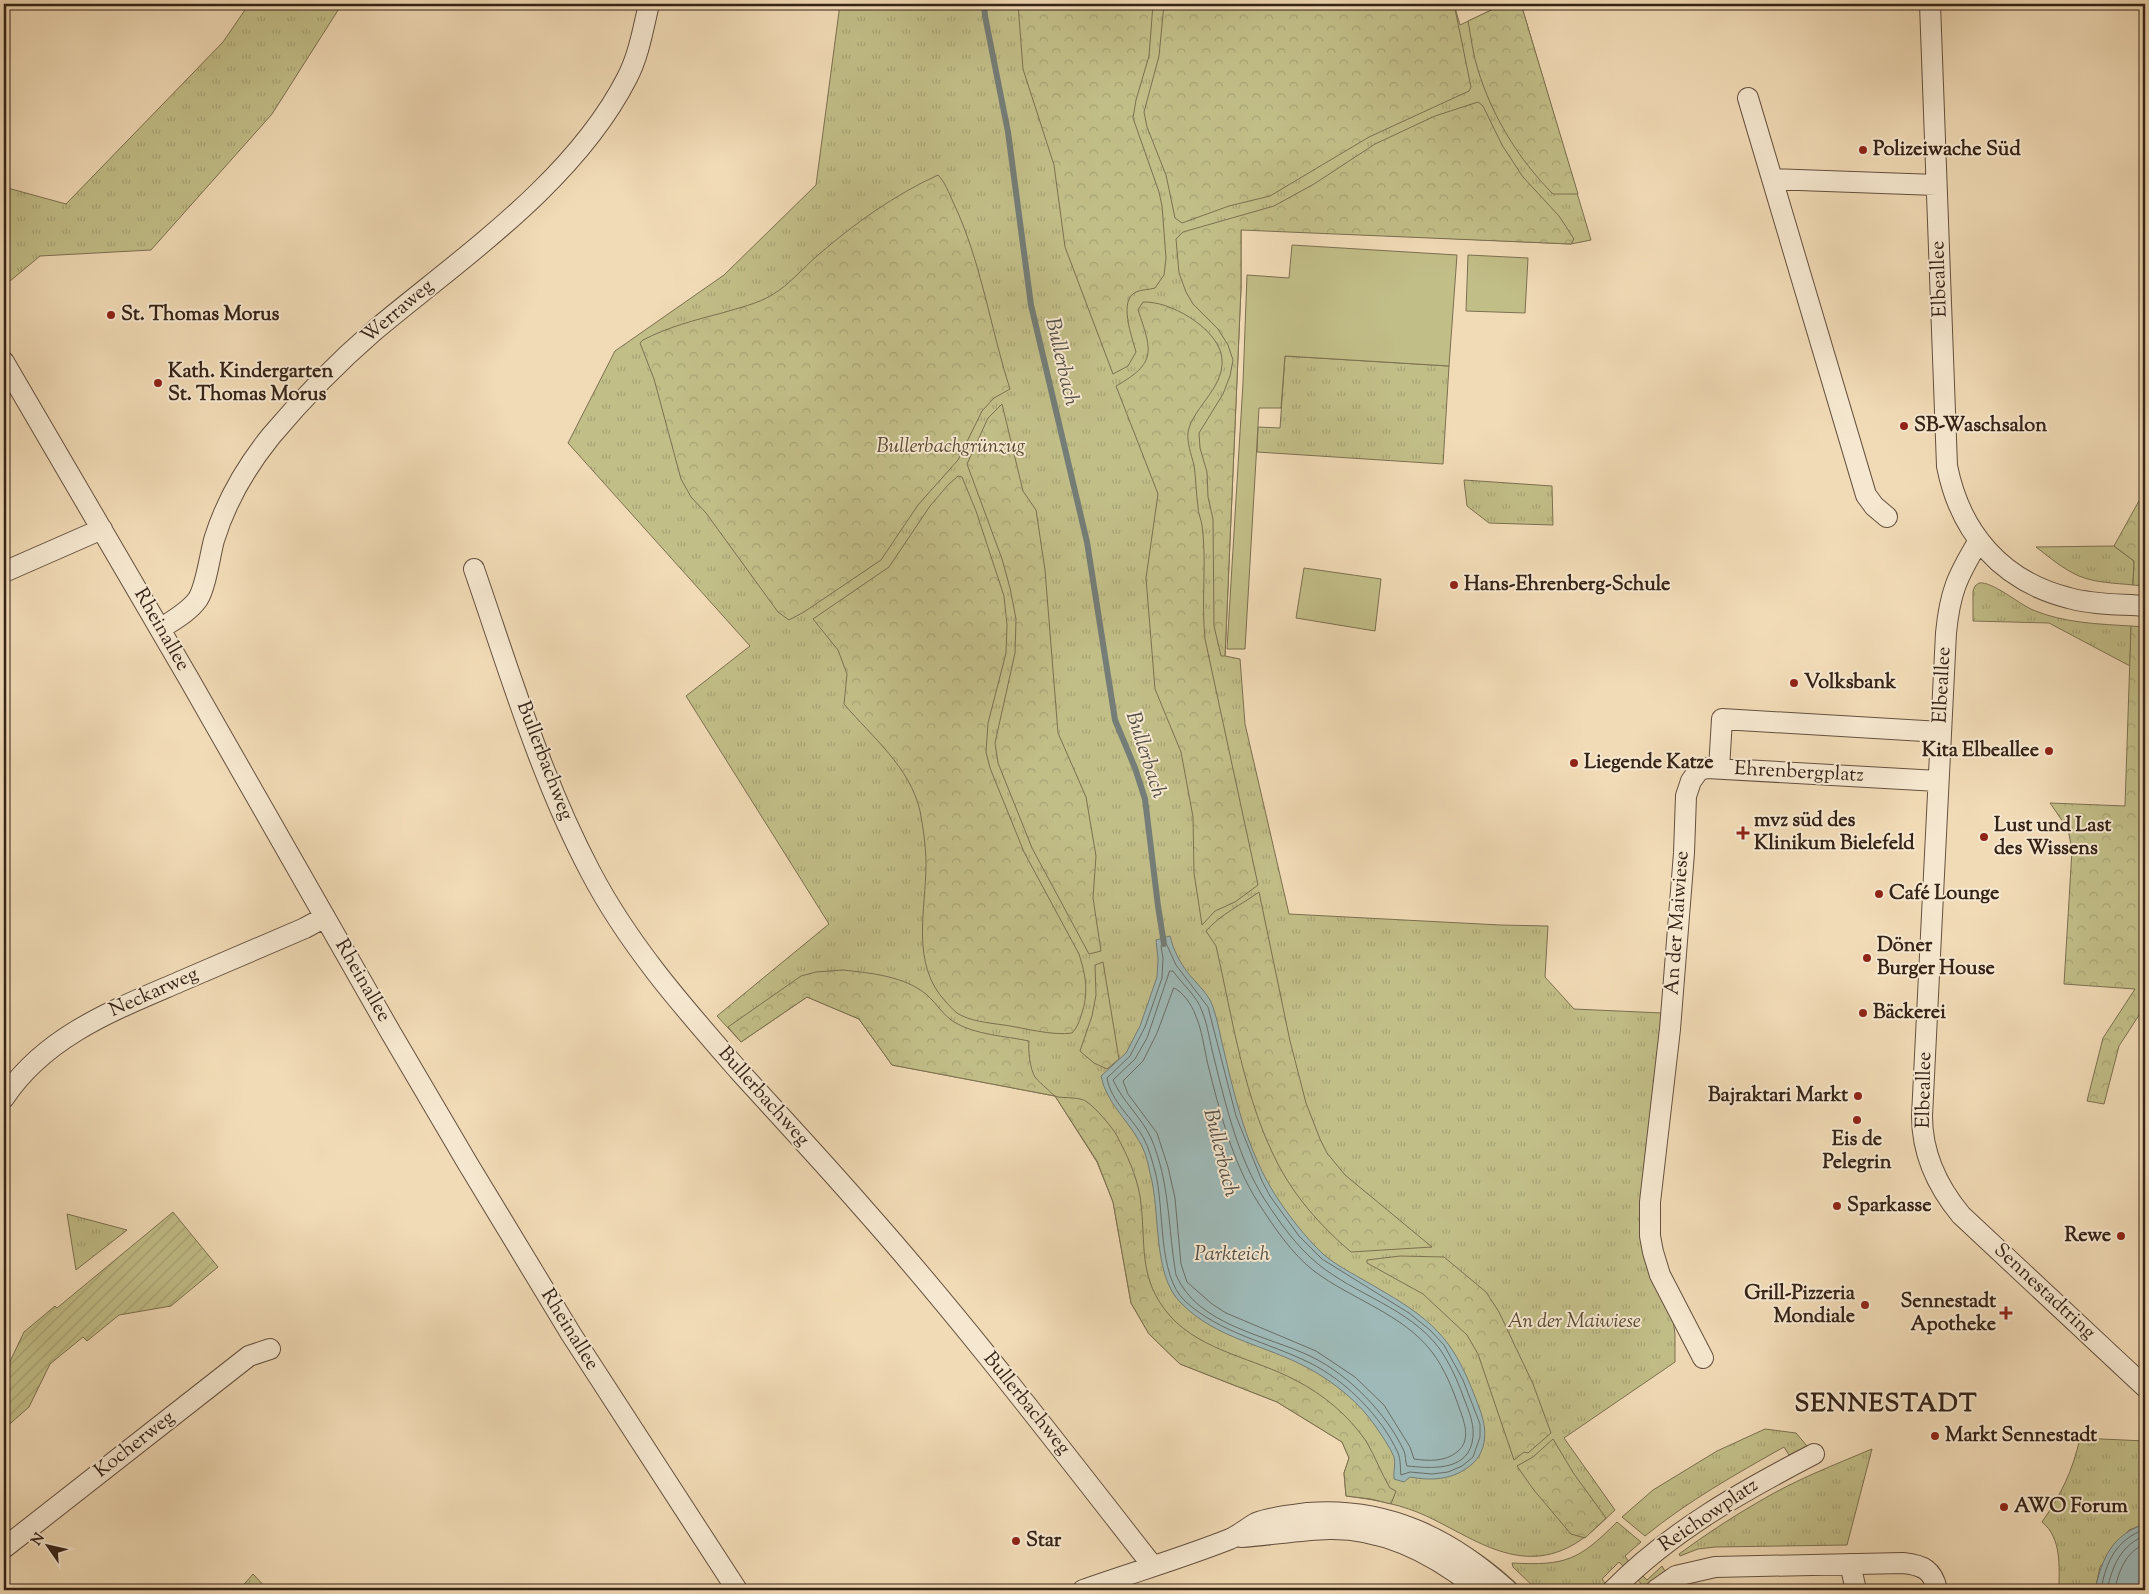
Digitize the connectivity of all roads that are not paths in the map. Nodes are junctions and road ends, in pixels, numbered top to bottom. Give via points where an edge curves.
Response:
1 (650, 4) edge
2 (1930, 4) edge
3 (1748, 98) dead end
4 (1773, 179) junction
5 (1936, 185) junction
6 (4, 362) edge
7 (1887, 517) dead end
8 (102, 529) junction
9 (1978, 542) junction
10 (474, 569) dead end
11 (4, 572) edge
12 (2145, 606) edge
13 (160, 629) junction
14 (1941, 732) junction
15 (1719, 769) junction
16 (1938, 781) junction
17 (325, 917) junction
18 (4, 1098) edge
19 (1946, 1195) joint
20 (270, 1349) dead end
21 (1703, 1358) dead end
22 (2145, 1386) edge
23 (1814, 1454) dead end
24 (1232, 1538) junction
25 (4, 1548) edge
26 (1850, 1564) junction
27 (1152, 1565) junction
28 (737, 1590) edge
29 (1083, 1590) edge
30 (1479, 1590) edge
31 (1507, 1590) edge
32 (1613, 1590) edge
33 (1656, 1590) edge
34 (1856, 1590) edge
35 (1937, 1590) edge

1 - 13 street, Werraweg via 638,52 627,78 595,129 538,193 373,332 304,398 239,480 214,538 198,598 180,616
2 - 5 street, Elbeallee
3 - 4 street
4 - 5 street
4 - 7 street via 1866,495
5 - 9 street, Elbeallee via 1947,466 1957,502
6 - 8 street, Rheinallee
8 - 11 street
8 - 13 street, Rheinallee
9 - 12 street via 1996,560 2044,590 2084,601
9 - 14 street, Elbeallee via 1956,582 1948,611
10 - 27 street, Bullerbachweg via 551,788 590,871 640,951 710,1038 870,1216 968,1332
13 - 17 street, Rheinallee
14 - 15 street, Ehrenbergplatz via 1722,719
14 - 16 street, Elbeallee
15 - 16 street, Ehrenbergplatz
15 - 21 street, An der Maiwiese via 1699,770 1686,796 1670,1029 1650,1202 1652,1244 1660,1275
16 - 19 street, Elbeallee via 1922,1130 1932,1168
17 - 18 street, Neckarweg via 108,1013 66,1036 32,1063
17 - 28 street, Rheinallee via 571,1334
19 - 22 street, Sennestadtring via 1978,1232
20 - 25 street, Kocherweg via 249,1356
23 - 32 street, Reichowplatz via 1751,1486 1684,1528
24 - 27 street
24 - 30 street via 1330,1529 1359,1531 1410,1545 1449,1567
24 - 31 street via 1256,1523 1292,1515 1331,1511 1361,1514 1392,1520 1438,1539
26 - 33 street via 1703,1569 1676,1576
26 - 34 street
26 - 35 street via 1925,1567 1932,1573
27 - 29 street

